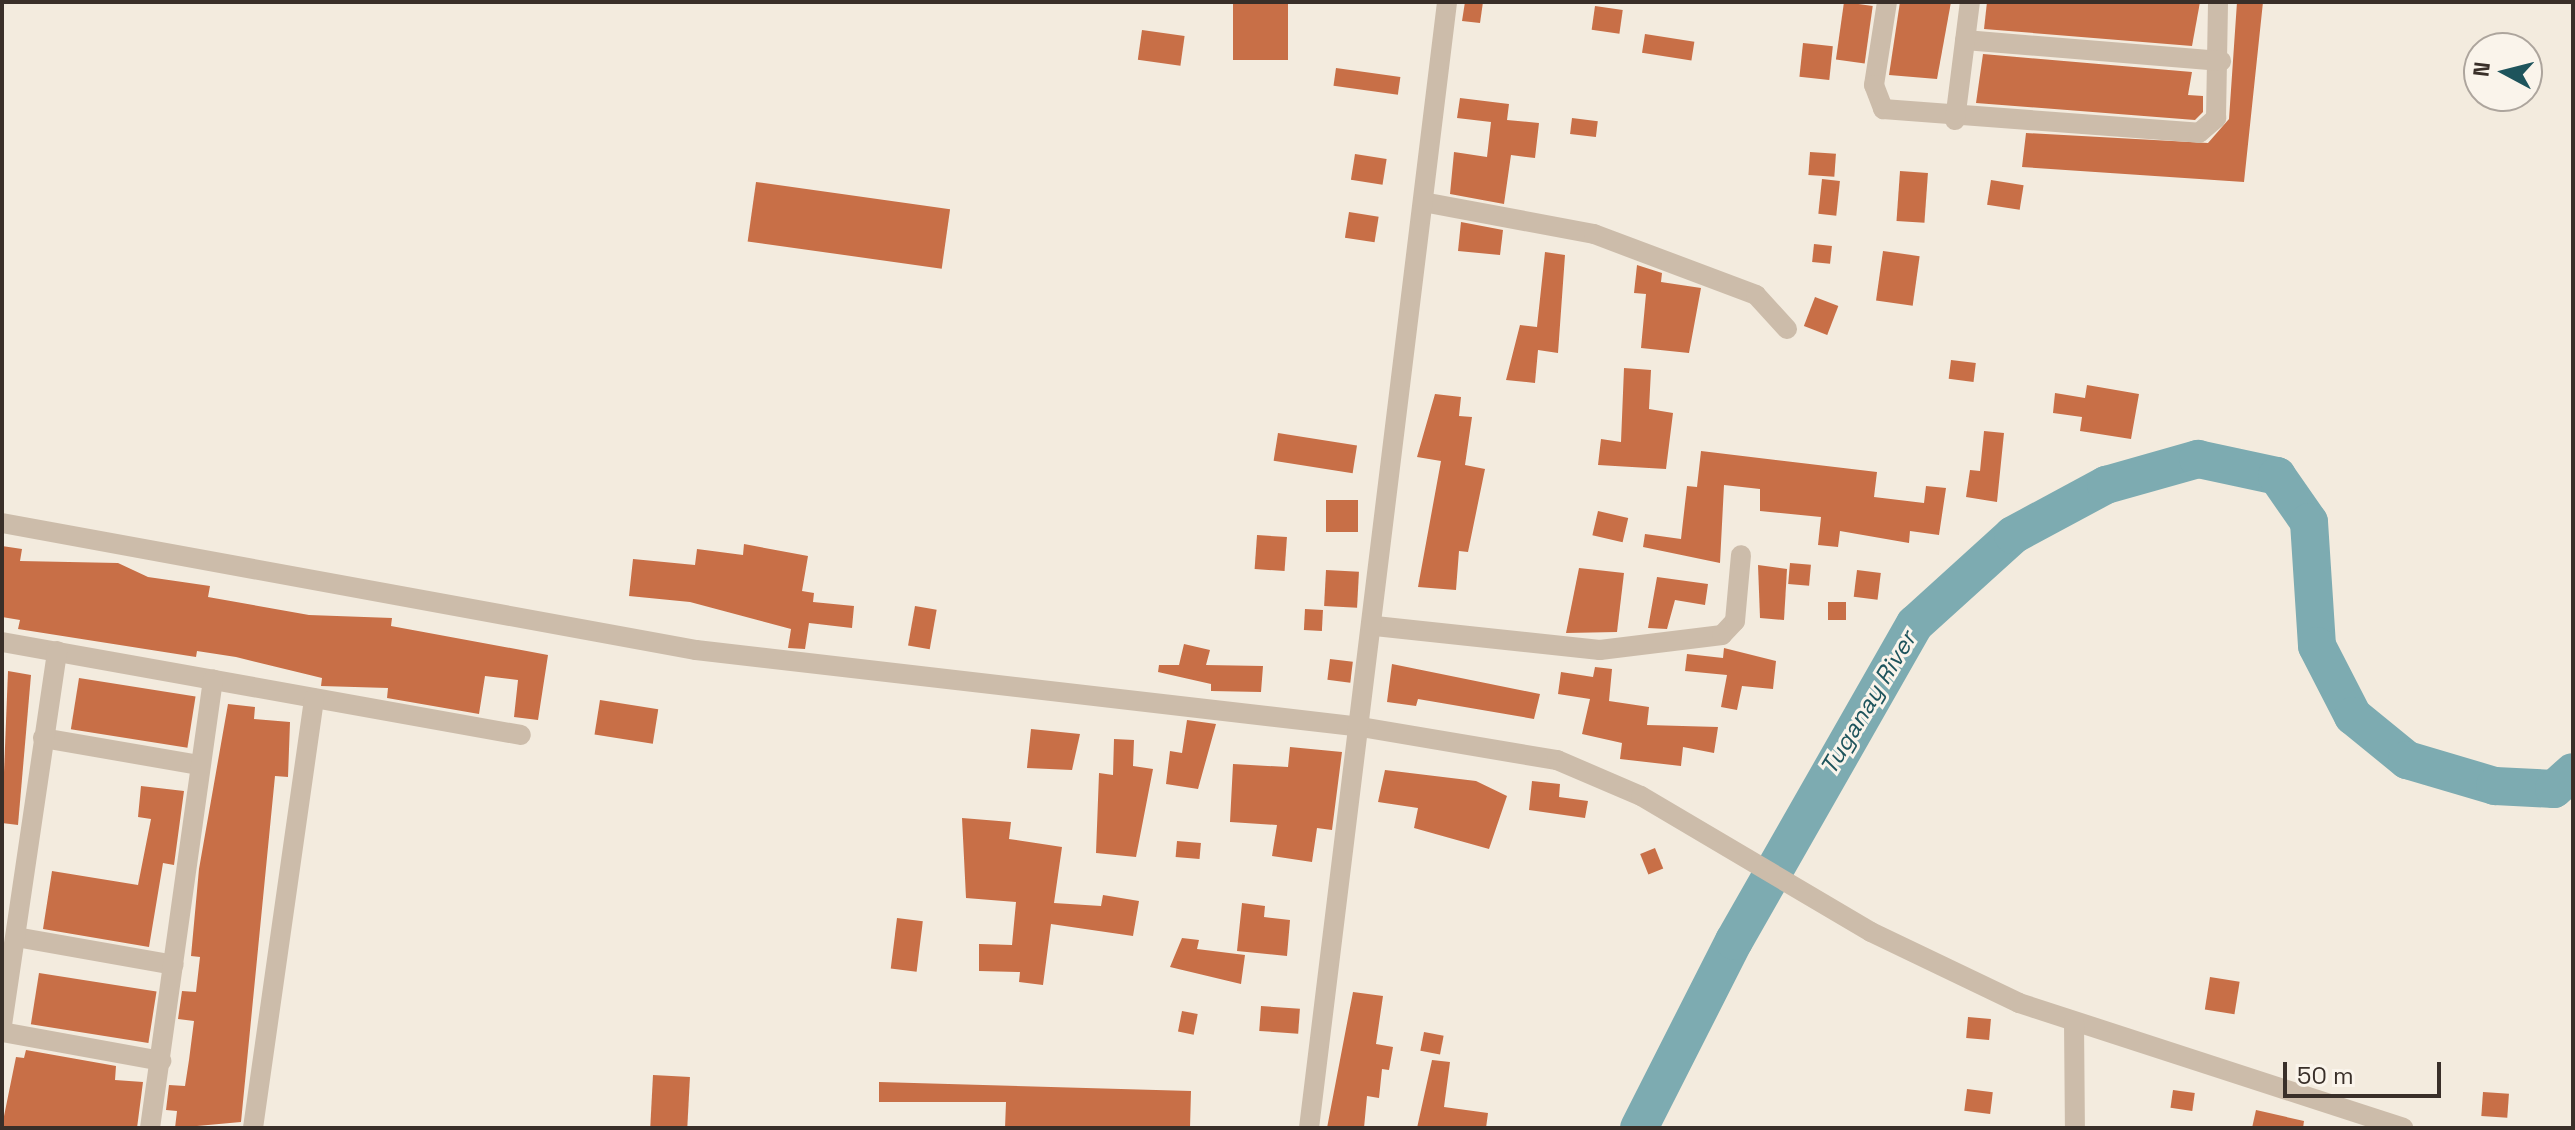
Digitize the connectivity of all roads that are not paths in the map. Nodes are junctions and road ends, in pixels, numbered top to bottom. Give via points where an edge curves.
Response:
1 (1447, 2) edge
2 (1887, 2) edge
3 (1970, 2) edge
4 (2218, 2) edge
5 (1965, 40) junction
6 (2221, 61) junction
7 (1955, 120) junction
8 (1423, 202) junction
9 (1787, 329) dead end
10 (2, 523) edge
11 (1741, 555) dead end
12 (1375, 626) junction
13 (2, 642) edge
14 (57, 651) junction
15 (213, 679) junction
16 (314, 698) junction
17 (1361, 727) junction
18 (521, 735) dead end
19 (43, 738) junction
20 (200, 765) junction
21 (16, 937) junction
22 (174, 965) junction
23 (2074, 1022) junction
24 (2, 1025) edge
25 (2, 1032) edge
26 (161, 1061) junction
27 (150, 1128) edge
28 (253, 1128) edge
29 (1309, 1128) edge
30 (2075, 1128) edge
31 (2403, 1128) edge

1 - 8 street
2 - 7 street via 1877,103
3 - 5 street
4 - 6 street
5 - 6 street
5 - 7 street
6 - 7 street via 2216,118 2199,133
8 - 9 street via 1594,234 1756,295
8 - 12 street
10 - 17 street via 696,650
11 - 12 street via 1735,621 1722,635 1600,650
12 - 17 street
13 - 14 street
14 - 15 street
14 - 19 street
15 - 16 street
15 - 20 street
16 - 18 street
16 - 28 street
17 - 23 street via 1557,760 1685,821 1917,957
17 - 29 street
19 - 20 street
19 - 21 street
20 - 22 street
21 - 22 street
21 - 24 street
22 - 26 street
23 - 30 street
23 - 31 street
25 - 26 street
26 - 27 street

